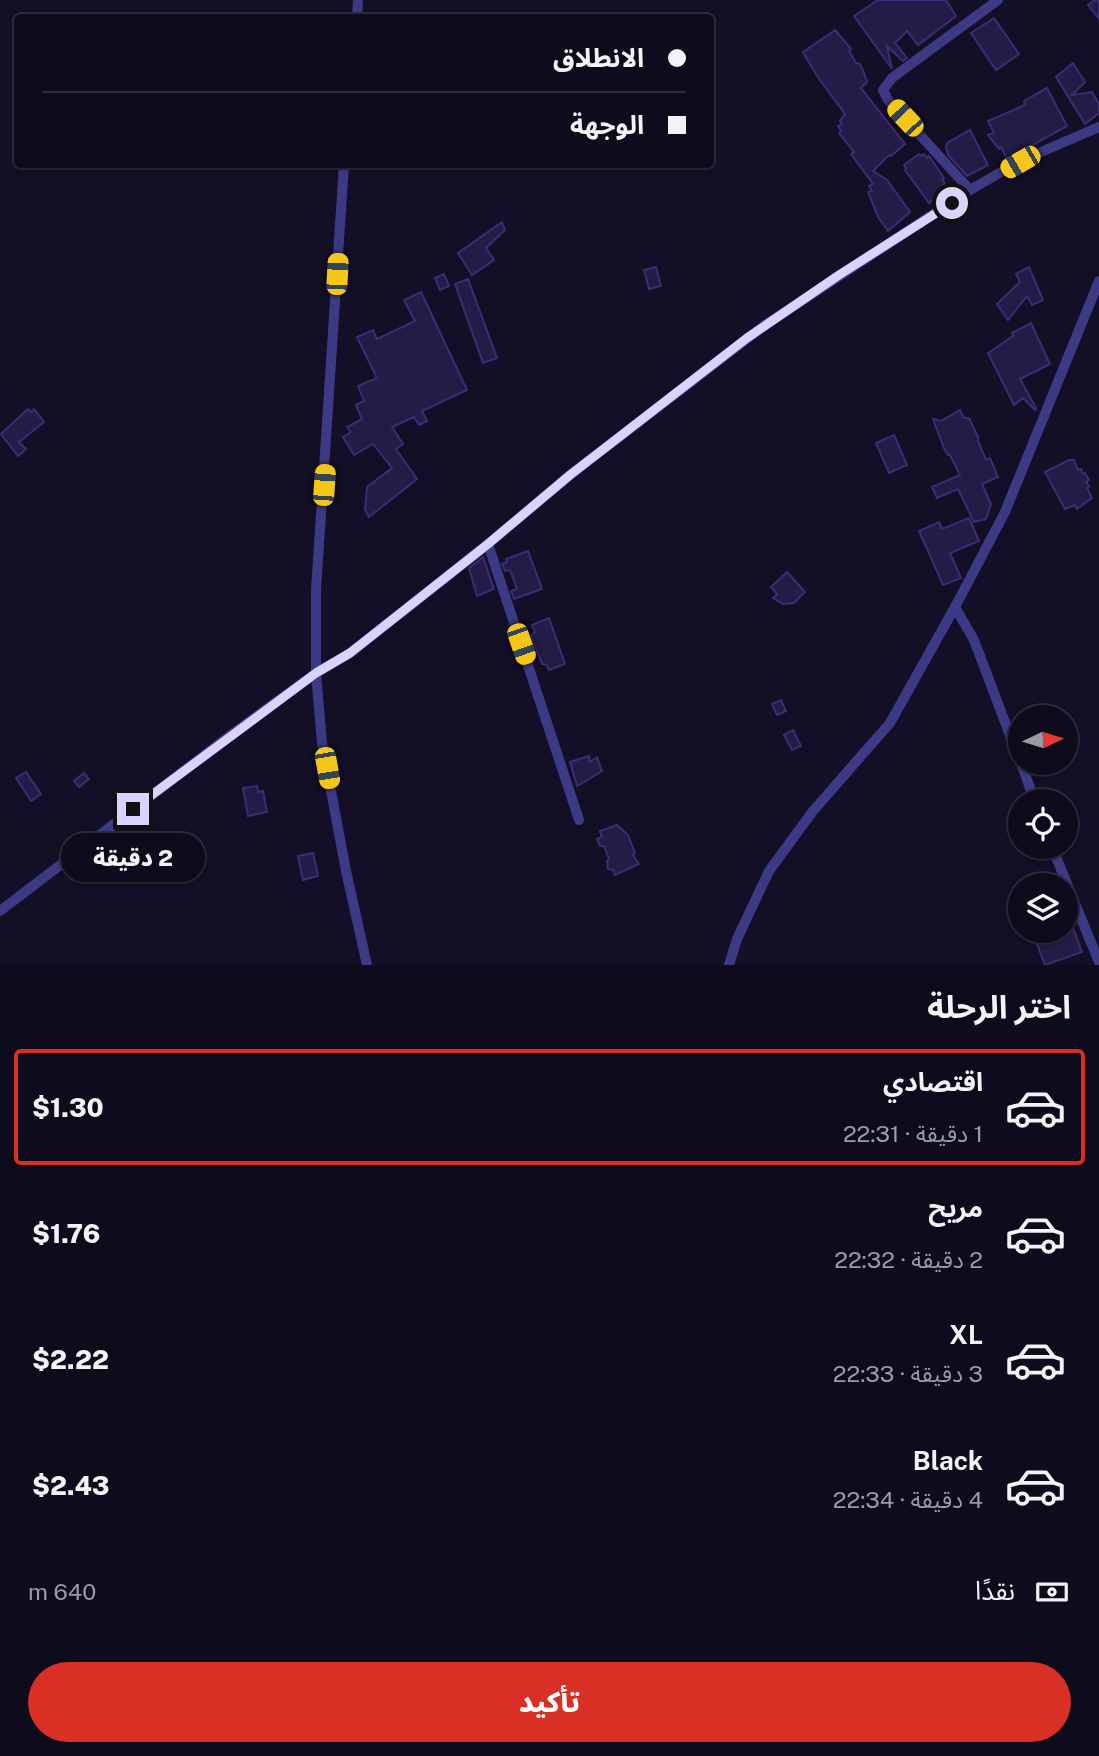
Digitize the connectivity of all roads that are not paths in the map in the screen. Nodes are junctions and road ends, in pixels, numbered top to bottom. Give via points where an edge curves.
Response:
1 (998, 0) edge
2 (1099, 127) edge
3 (345, 168) edge
4 (970, 190) junction
5 (1099, 281) edge
6 (488, 544) junction
7 (955, 607) junction
8 (316, 673) junction
9 (1008, 730) edge
10 (579, 820) dead end
11 (1057, 859) edge
12 (0, 911) edge
13 (1099, 962) edge
14 (367, 965) edge
15 (729, 965) edge

1 - 4 street via 892,78 883,90
2 - 4 street
3 - 8 street via 316,590
4 - 6 street via 765,326 580,467
5 - 7 street via 1005,512
6 - 8 street via 350,653
6 - 10 street
7 - 9 street via 974,640
7 - 15 street via 890,723 813,811 769,871
8 - 12 street
8 - 14 street via 322,743
11 - 13 street

